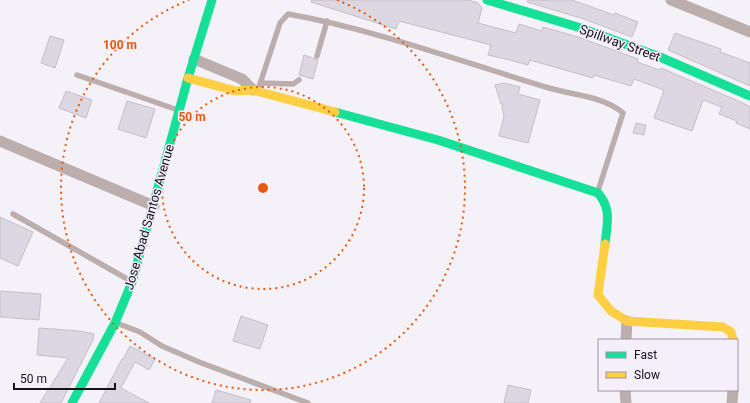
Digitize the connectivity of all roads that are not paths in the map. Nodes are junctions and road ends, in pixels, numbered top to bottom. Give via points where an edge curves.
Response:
1 (212, 0) edge
2 (487, 0) edge
3 (671, 0) edge
4 (327, 21) junction
5 (750, 32) edge
6 (317, 56) dead end
7 (194, 59) junction
8 (77, 76) dead end
9 (188, 78) junction
10 (299, 80) dead end
11 (257, 88) junction
12 (750, 96) edge
13 (179, 111) junction
14 (0, 141) edge
15 (598, 193) junction
16 (154, 206) junction
17 (13, 214) dead end
18 (132, 282) junction
19 (627, 321) junction
20 (115, 322) junction
21 (626, 339) edge
22 (733, 339) edge
23 (625, 391) edge
24 (733, 391) edge
25 (72, 403) edge
26 (308, 403) edge
27 (626, 403) edge
28 (732, 403) edge

1 - 7 main road, Jose Abad Santos Avenue
2 - 12 main road, Spillway Street via 581,28 660,57
3 - 5 street
4 - 6 lane
4 - 11 lane via 288,14 280,23
4 - 15 lane via 548,88 605,102 617,108 623,113
7 - 9 main road, Jose Abad Santos Avenue
7 - 11 street
8 - 13 lane
9 - 11 main road via 236,91
9 - 13 main road, Jose Abad Santos Avenue
10 - 11 lane via 293,84
11 - 15 main road via 438,140
13 - 16 main road, Jose Abad Santos Avenue
14 - 16 street
15 - 19 main road via 606,202 608,218 598,295 611,311
16 - 18 main road, Jose Abad Santos Avenue
17 - 18 lane
18 - 20 main road, Jose Abad Santos Avenue
19 - 21 street
19 - 22 main road via 723,327 731,332
20 - 25 main road, Jose Abad Santos Avenue
20 - 26 lane via 199,362
23 - 27 street
24 - 28 street

